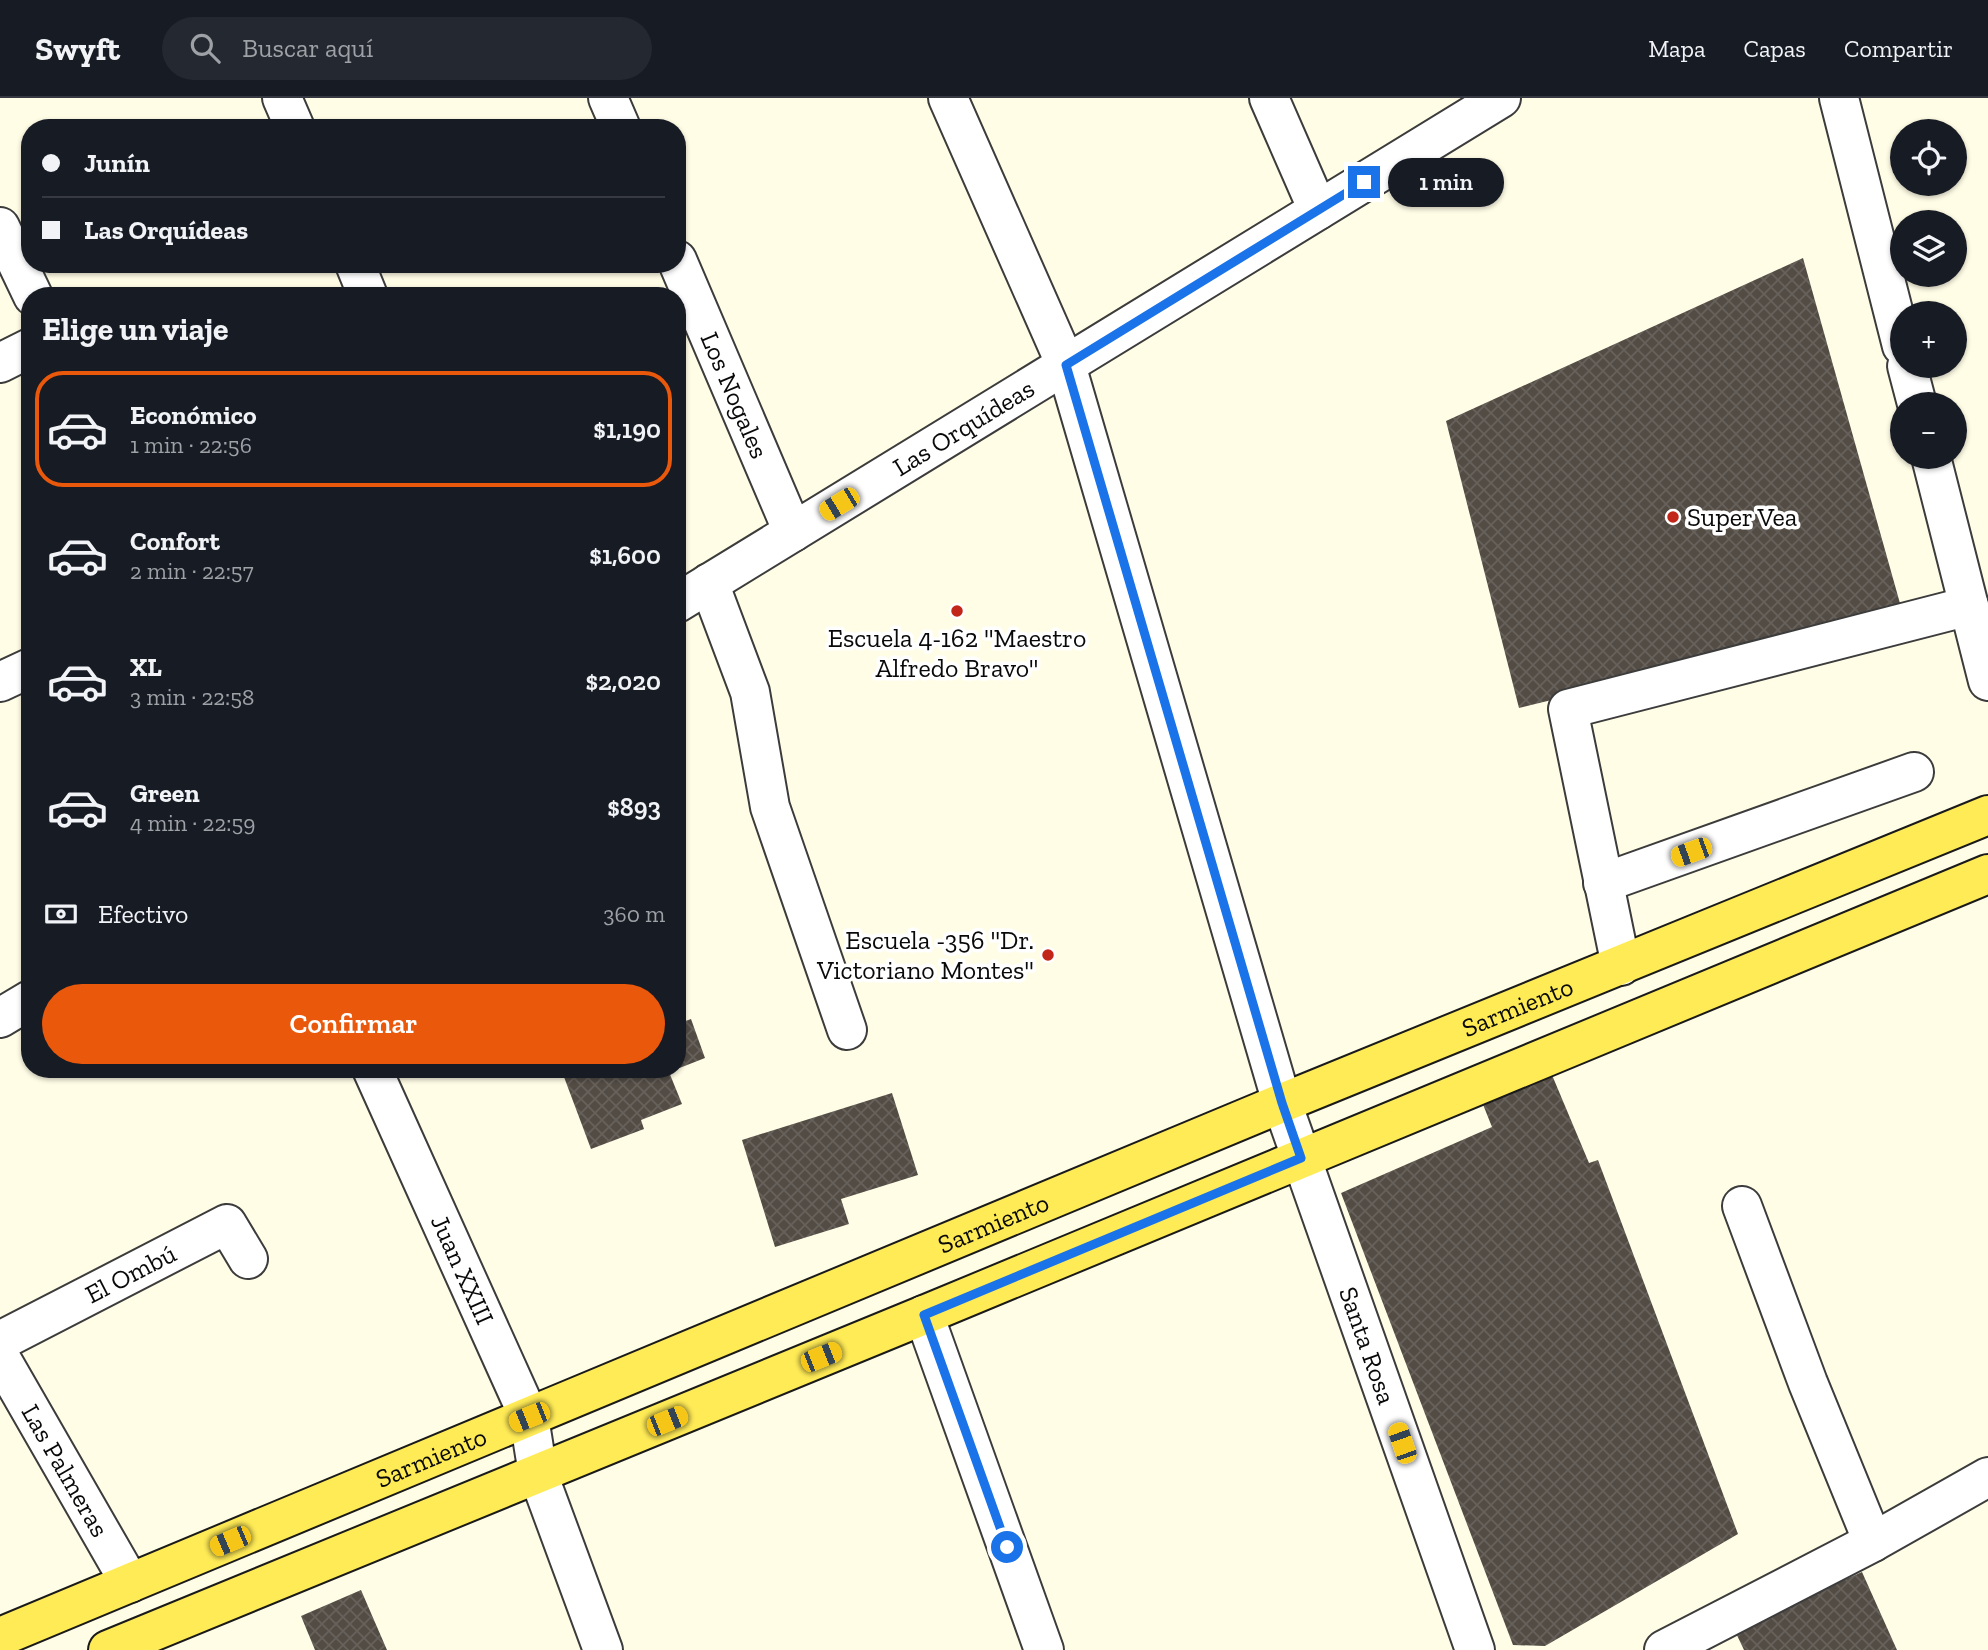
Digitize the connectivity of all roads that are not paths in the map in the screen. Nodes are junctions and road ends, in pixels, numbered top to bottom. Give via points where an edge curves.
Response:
1 (282, 98) edge
2 (608, 98) edge
3 (948, 98) edge
4 (1269, 98) edge
5 (1501, 98) edge
6 (1839, 98) edge
7 (291, 119) edge
8 (617, 119) edge
9 (1318, 210) junction
10 (0, 227) edge
11 (21, 271) edge
12 (683, 273) edge
13 (1891, 301) edge
14 (21, 352) edge
15 (0, 363) edge
16 (1066, 365) junction
17 (1934, 469) edge
18 (793, 531) junction
19 (693, 593) edge
20 (1969, 606) junction
21 (21, 672) edge
22 (1988, 681) edge
23 (0, 682) edge
24 (1913, 772) dead end
25 (1988, 815) edge
26 (1988, 874) edge
27 (1603, 883) junction
28 (1621, 966) junction
29 (21, 1005) edge
30 (0, 1018) edge
31 (847, 1030) dead end
32 (376, 1078) edge
33 (1282, 1103) junction
34 (1301, 1158) junction
35 (1742, 1206) dead end
36 (248, 1259) dead end
37 (924, 1315) junction
38 (0, 1341) edge
39 (0, 1357) edge
40 (529, 1417) junction
41 (538, 1474) junction
42 (1988, 1477) edge
43 (1873, 1542) junction
44 (130, 1583) junction
45 (0, 1637) edge
46 (108, 1650) edge
47 (603, 1650) edge
48 (1044, 1650) edge
49 (1475, 1650) edge
50 (1664, 1650) edge

1 - 7 street
2 - 8 street
3 - 16 street, Santa Rosa
4 - 9 street
5 - 9 street, Las Orquídeas
6 - 13 street
9 - 16 street, Las Orquídeas
10 - 11 street
12 - 18 street, Los Nogales
14 - 15 street
16 - 18 street, Las Orquídeas
16 - 33 street, Santa Rosa
17 - 20 street
18 - 19 street, Las Orquídeas
19 - 31 street via 750,692 770,807
20 - 22 street
20 - 27 street via 1567,709
21 - 23 street
24 - 27 street
25 - 28 main road, Sarmiento
26 - 34 main road, Sarmiento
27 - 28 street
28 - 33 main road, Sarmiento
29 - 30 street
32 - 40 street, Juan XXIII
33 - 34 street, Santa Rosa
33 - 40 main road, Sarmiento
34 - 37 main road, Sarmiento
34 - 49 street, Santa Rosa
35 - 43 street
36 - 38 street, El Ombú via 227,1224
37 - 41 main road, Sarmiento
37 - 48 street
39 - 44 street, Las Palmeras
40 - 41 street, Juan XXIII
40 - 44 main road, Sarmiento
41 - 46 main road, Sarmiento
41 - 47 street, Juan XXIII
42 - 43 street
43 - 50 street
44 - 45 main road, Sarmiento

